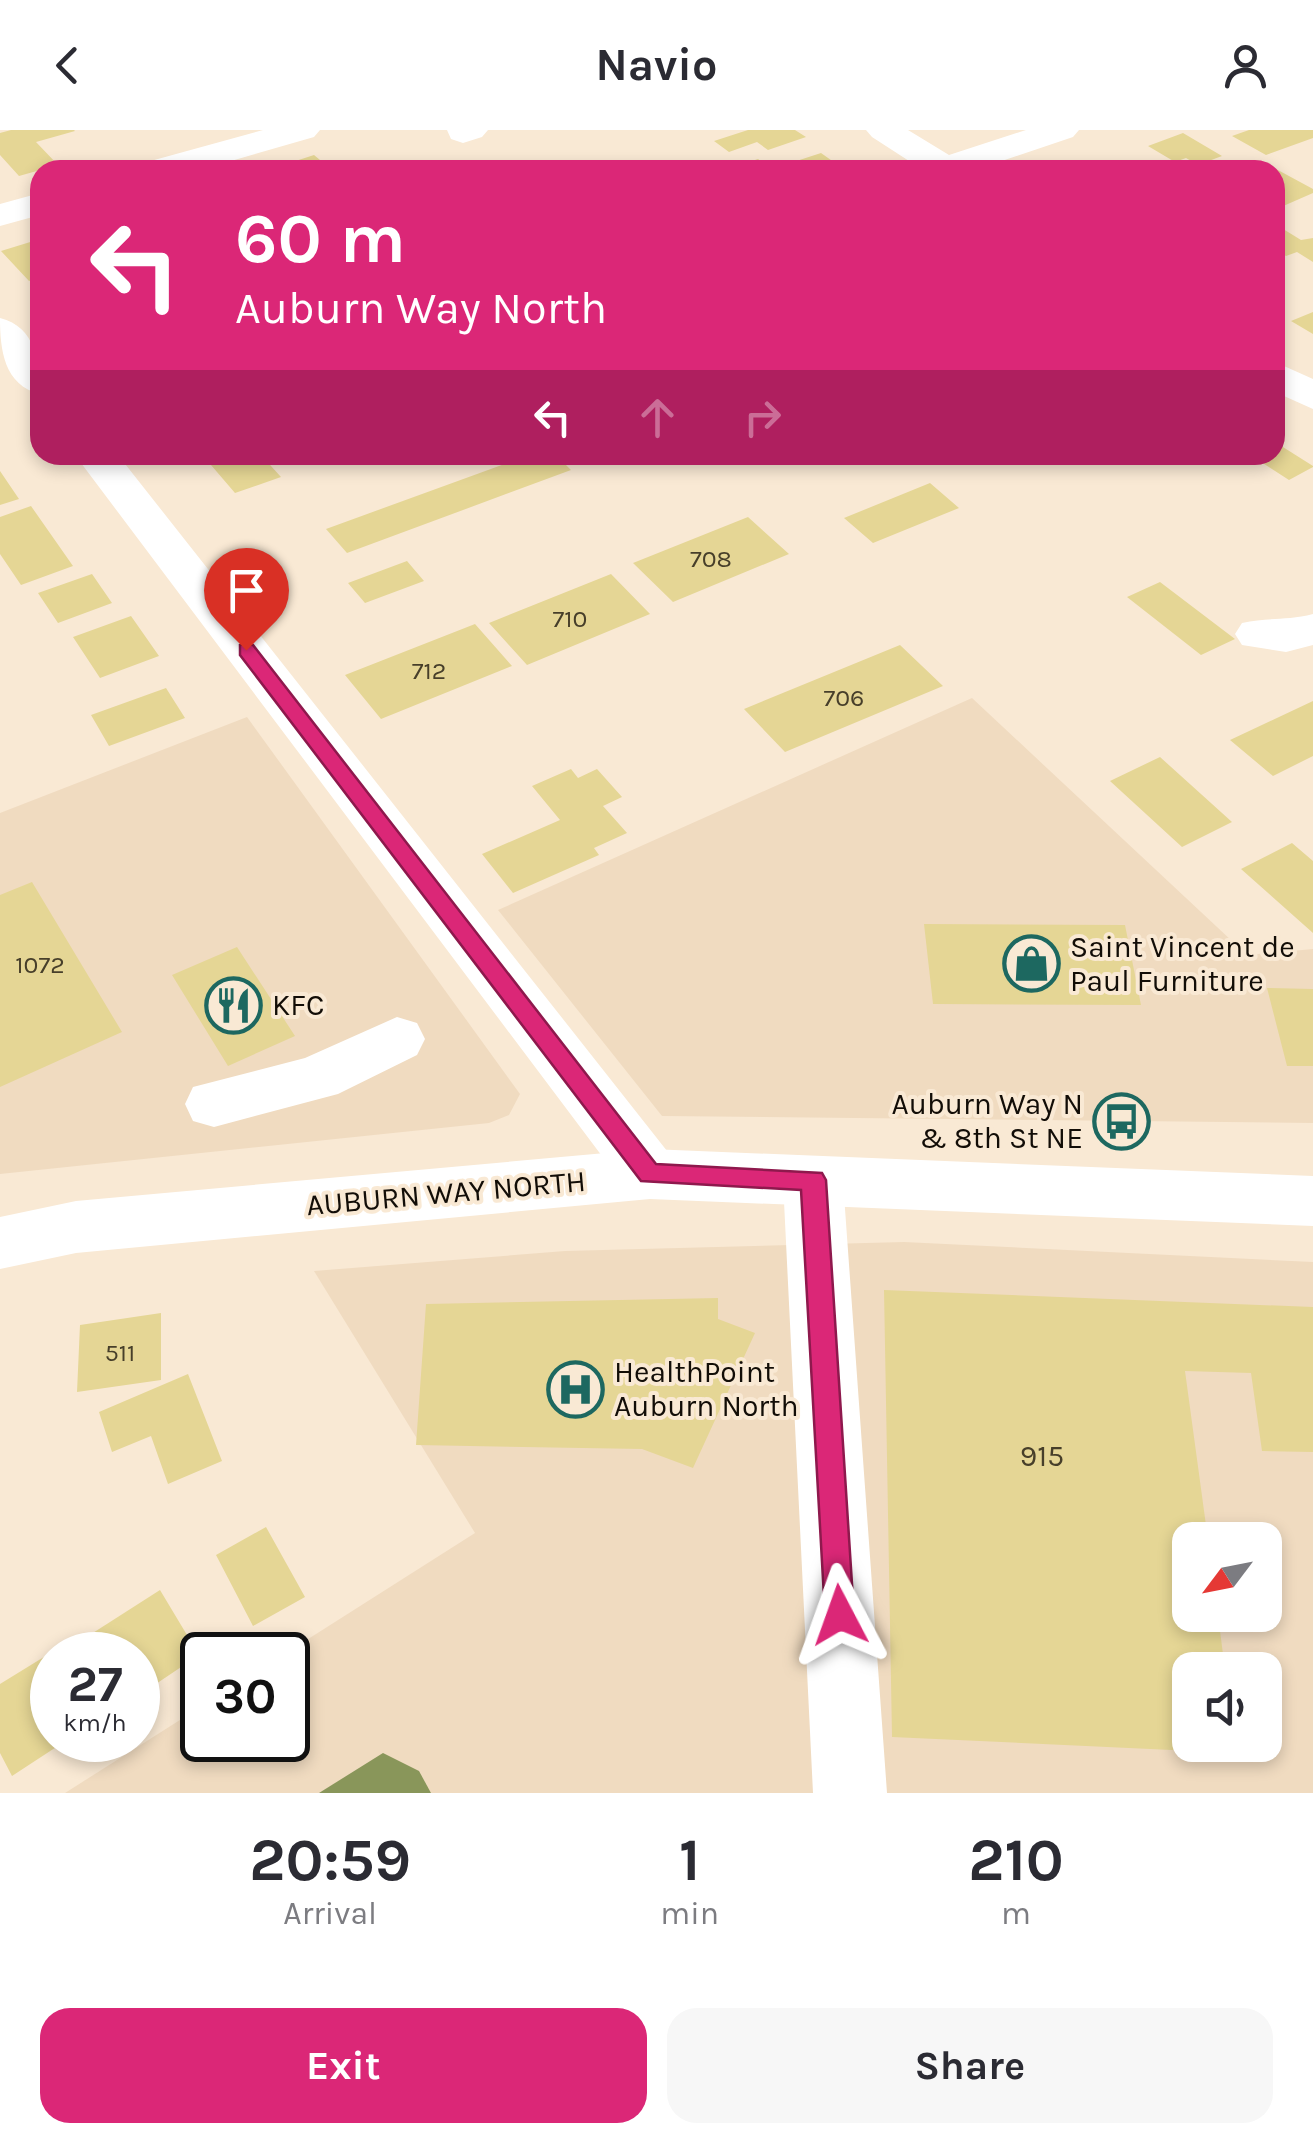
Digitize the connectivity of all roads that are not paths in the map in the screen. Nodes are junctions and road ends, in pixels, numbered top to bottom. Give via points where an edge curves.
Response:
1 (302, 130) edge
2 (884, 130) edge
3 (1061, 130) edge
4 (196, 160) edge
5 (932, 160) edge
6 (973, 160) edge
7 (30, 207) edge
8 (0, 215) edge
9 (0, 330) edge
10 (30, 369) edge
11 (1285, 380) edge
12 (1313, 397) edge
13 (104, 465) edge
14 (1313, 628) edge
15 (1258, 634) dead end
16 (397, 1039) dead end
17 (214, 1104) dead end
18 (650, 1174) junction
19 (813, 1180) junction
20 (1313, 1201) edge
21 (0, 1243) edge
22 (850, 1793) edge

1 - 4 street
2 - 5 street
3 - 6 street
7 - 8 street
9 - 10 street
11 - 12 street
13 - 18 street
14 - 15 street via 1286,637
16 - 17 street via 318,1078
18 - 19 street, AUBURN WAY NORTH
18 - 21 street, AUBURN WAY NORTH via 76,1227
19 - 20 street, AUBURN WAY NORTH
19 - 22 street

